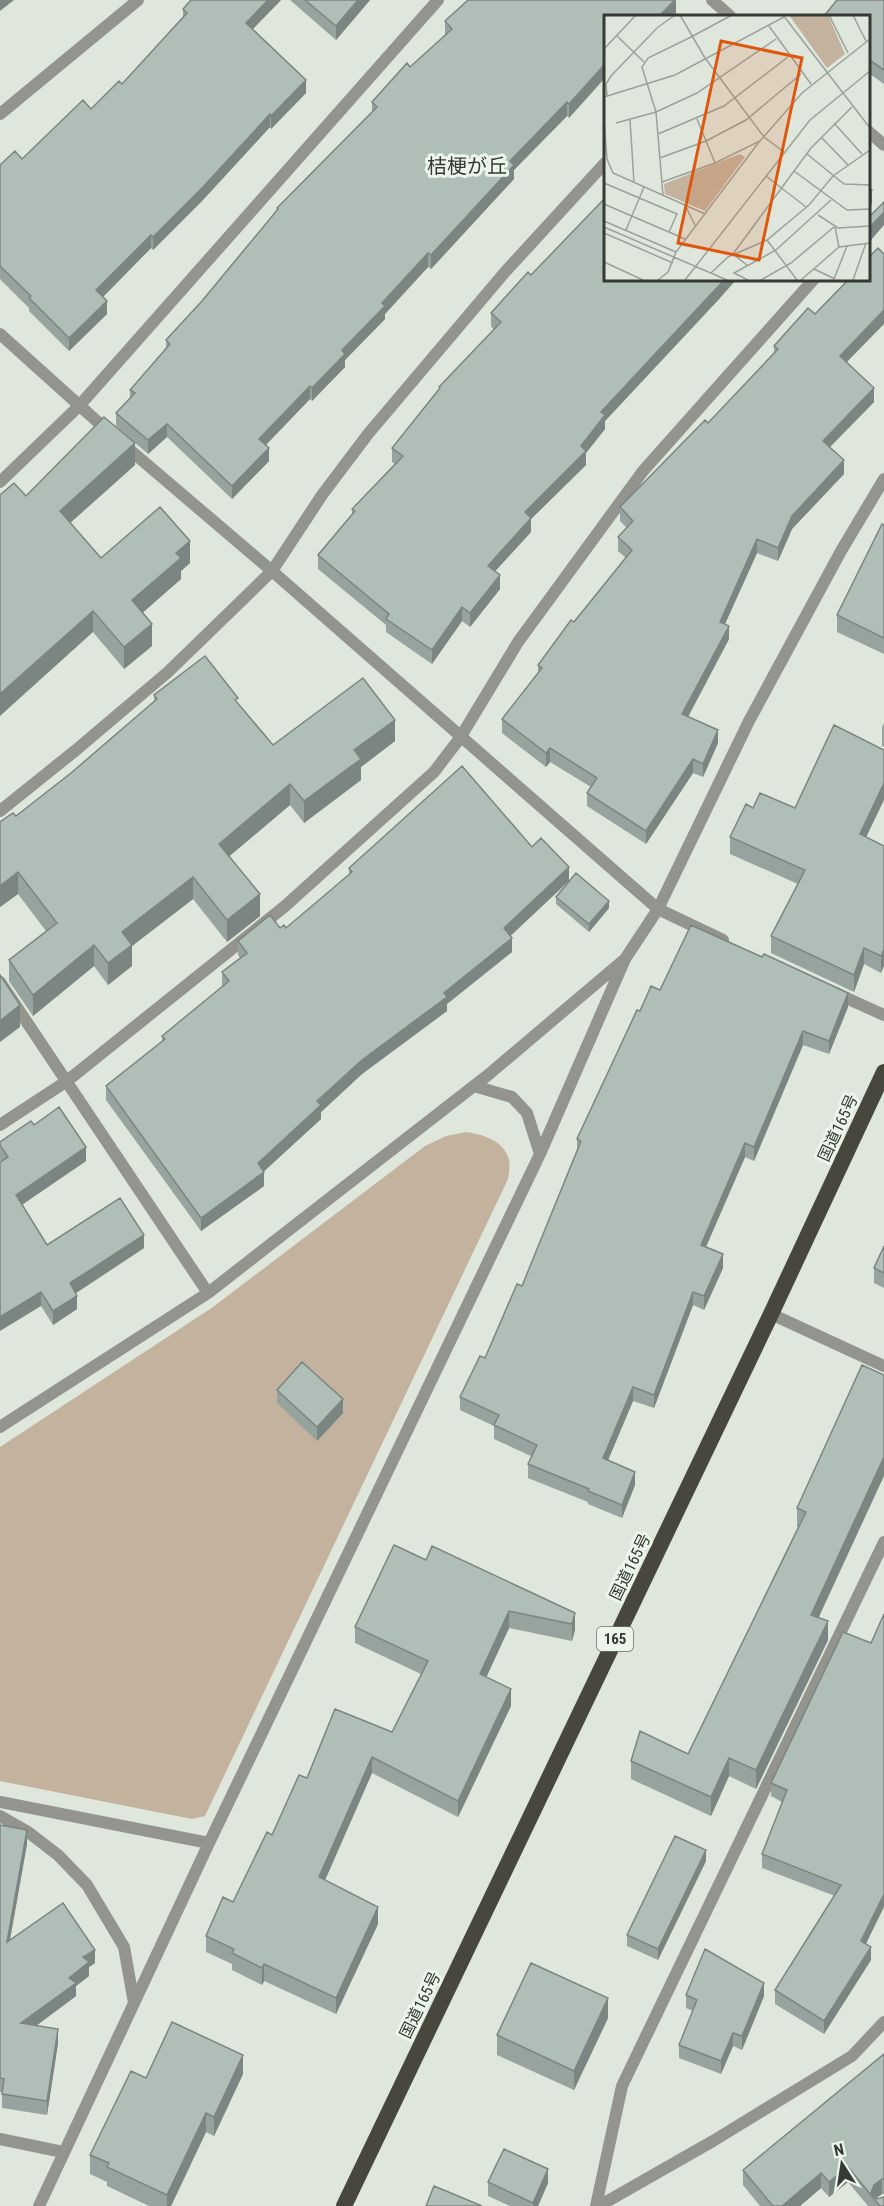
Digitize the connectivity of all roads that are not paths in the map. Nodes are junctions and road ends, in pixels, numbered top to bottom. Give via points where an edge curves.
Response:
1 (138, 0) edge
2 (438, 0) edge
3 (712, 0) edge
4 (729, 15) edge
5 (0, 114) edge
6 (869, 133) edge
7 (884, 145) edge
8 (604, 164) edge
9 (813, 280) edge
10 (0, 333) edge
11 (79, 406) junction
12 (884, 479) edge
13 (0, 482) edge
14 (272, 571) junction
15 (460, 738) junction
16 (0, 811) edge
17 (658, 909) junction
18 (733, 945) edge
19 (625, 959) junction
20 (0, 982) edge
21 (819, 985) edge
22 (884, 1015) edge
23 (884, 1072) edge
24 (67, 1081) junction
25 (474, 1086) junction
26 (0, 1125) edge
27 (540, 1154) junction
28 (208, 1293) junction
29 (771, 1314) junction
30 (884, 1366) edge
31 (0, 1427) edge
32 (884, 1542) edge
33 (0, 1802) edge
34 (0, 1816) edge
35 (210, 1843) junction
36 (134, 2003) junction
37 (884, 2022) edge
38 (0, 2139) edge
39 (63, 2152) junction
40 (39, 2206) edge
41 (344, 2206) edge
42 (597, 2206) edge

1 - 5 street
2 - 11 street
3 - 4 street
6 - 7 street
8 - 14 street via 505,272 375,425 321,495
9 - 15 street via 643,471 518,642
10 - 11 street
11 - 13 street
11 - 14 street
12 - 17 street via 754,711
14 - 15 street
14 - 16 street via 168,672
15 - 17 street
15 - 24 street via 434,772 284,907
17 - 18 street
17 - 19 street
19 - 25 street
19 - 27 street
20 - 24 street
21 - 22 street
23 - 29 highway, 国道165号 / 165
24 - 26 street
24 - 28 street
25 - 27 street via 512,1097 527,1113
25 - 28 street
27 - 35 street
28 - 31 street
29 - 30 street
29 - 41 highway, 国道165号 / 165
32 - 42 street via 622,2086
33 - 35 street
34 - 36 street via 28,1832 87,1885 124,1947
35 - 36 street
36 - 39 street
37 - 42 street via 852,2056
38 - 39 street
39 - 40 street

